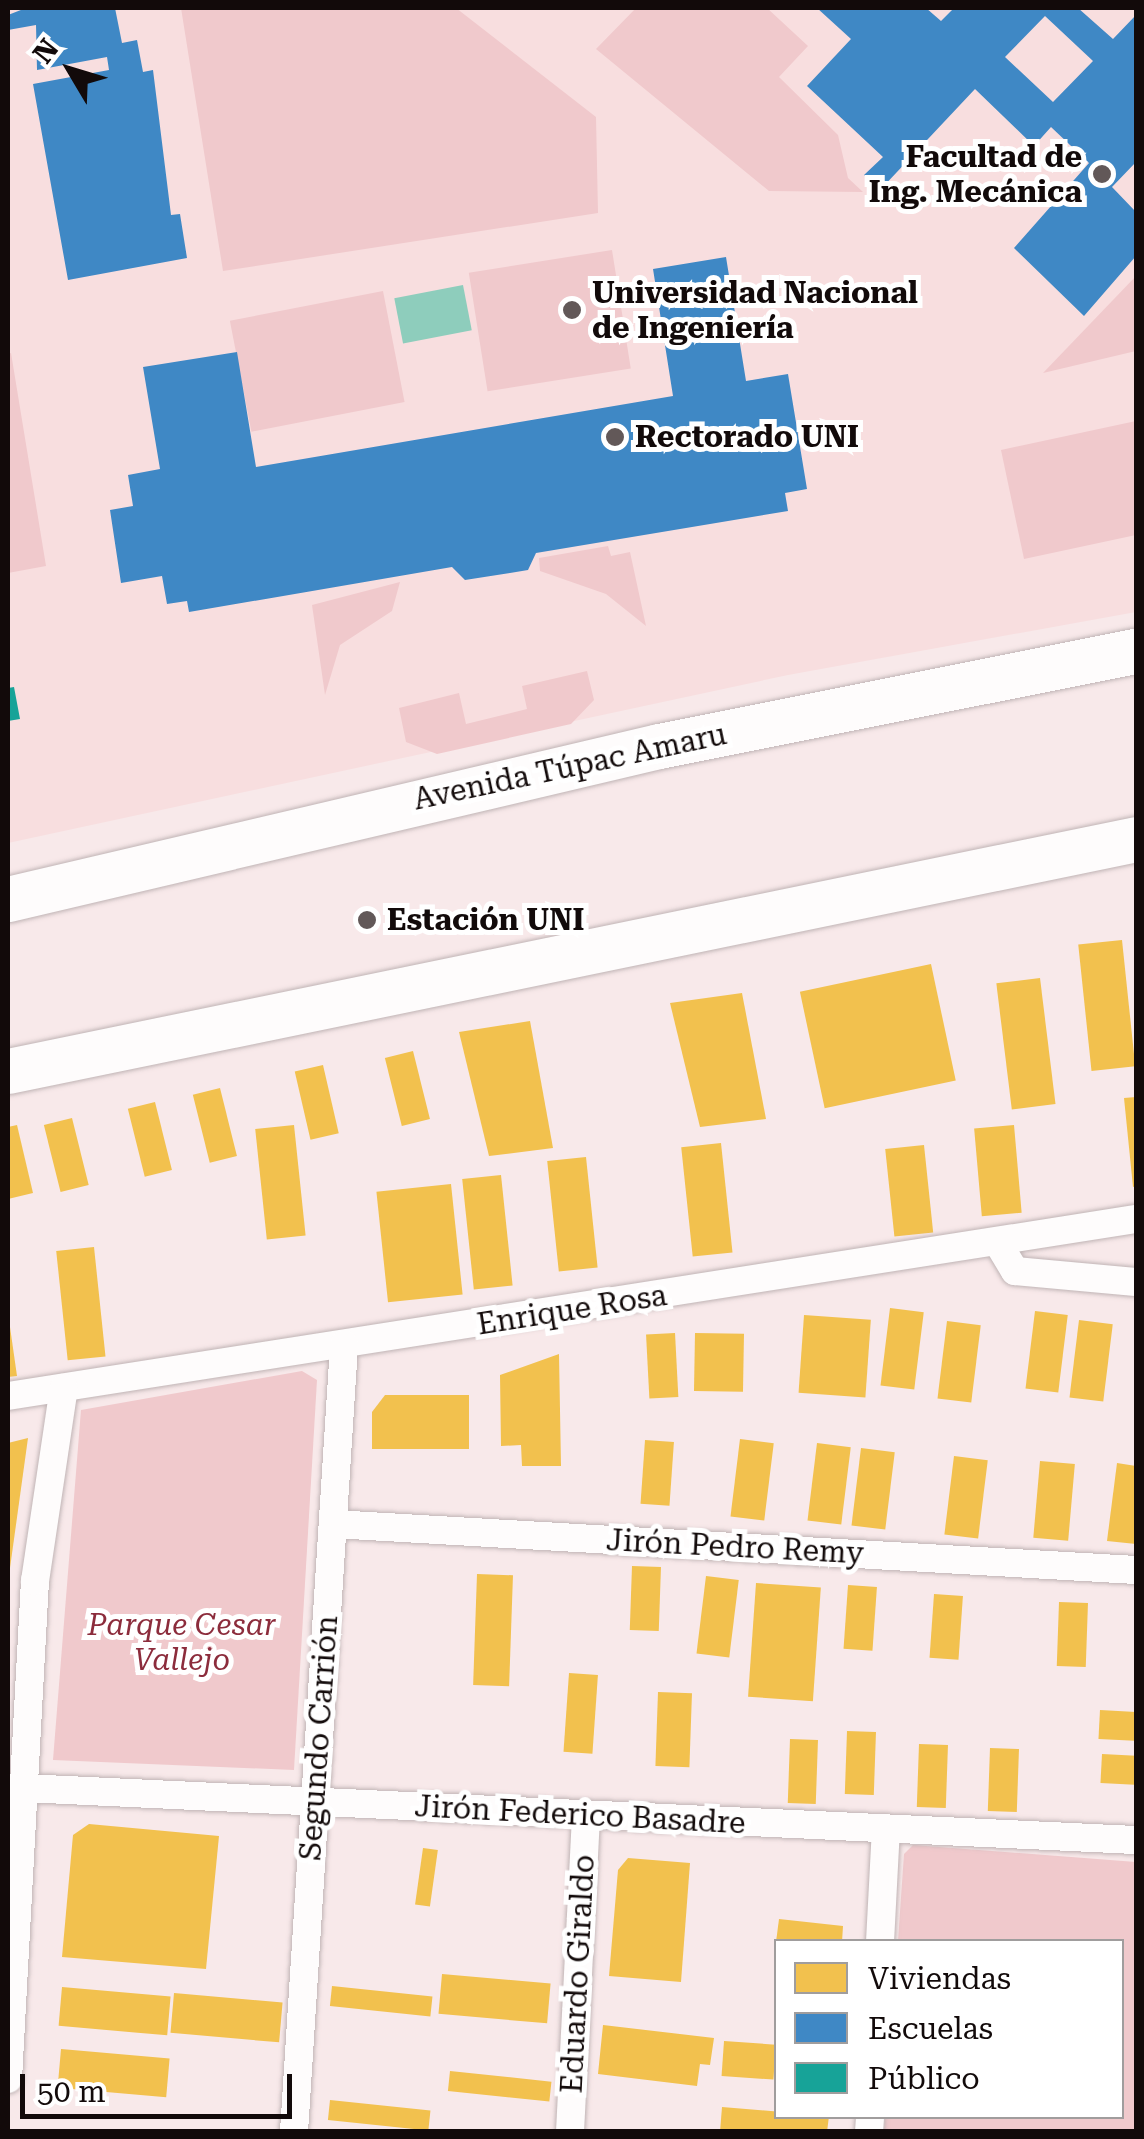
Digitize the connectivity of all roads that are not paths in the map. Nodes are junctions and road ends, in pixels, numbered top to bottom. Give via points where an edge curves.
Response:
1 (1136, 651) edge
2 (1136, 839) edge
3 (8, 899) edge
4 (8, 1071) edge
5 (1136, 1219) edge
6 (998, 1242) junction
7 (1136, 1282) edge
8 (344, 1345) junction
9 (64, 1388) junction
10 (8, 1396) edge
11 (333, 1524) junction
12 (1136, 1570) edge
13 (24, 1788) junction
14 (313, 1800) junction
15 (586, 1817) junction
16 (886, 1830) junction
17 (1136, 1840) edge
18 (880, 1939) edge
19 (8, 2079) edge
20 (294, 2132) edge
21 (570, 2132) edge

1 - 3 main road, Avenida Túpac Amaru via 659,746
2 - 4 main road
5 - 6 street, Enrique Rosa
6 - 7 street via 1015,1271
6 - 8 street, Enrique Rosa
8 - 9 street, Enrique Rosa
8 - 11 street, Segundo Carrión
9 - 10 street, Enrique Rosa
9 - 13 street via 35,1581
11 - 12 street, Jirón Pedro Remy
11 - 14 street, Segundo Carrión
13 - 14 street, Jirón Federico Basadre
13 - 19 street
14 - 15 street, Jirón Federico Basadre
14 - 20 street, Segundo Carrión
15 - 16 street, Jirón Federico Basadre
15 - 21 street, Eduardo Giraldo
16 - 17 street, Jirón Federico Basadre
16 - 18 street

